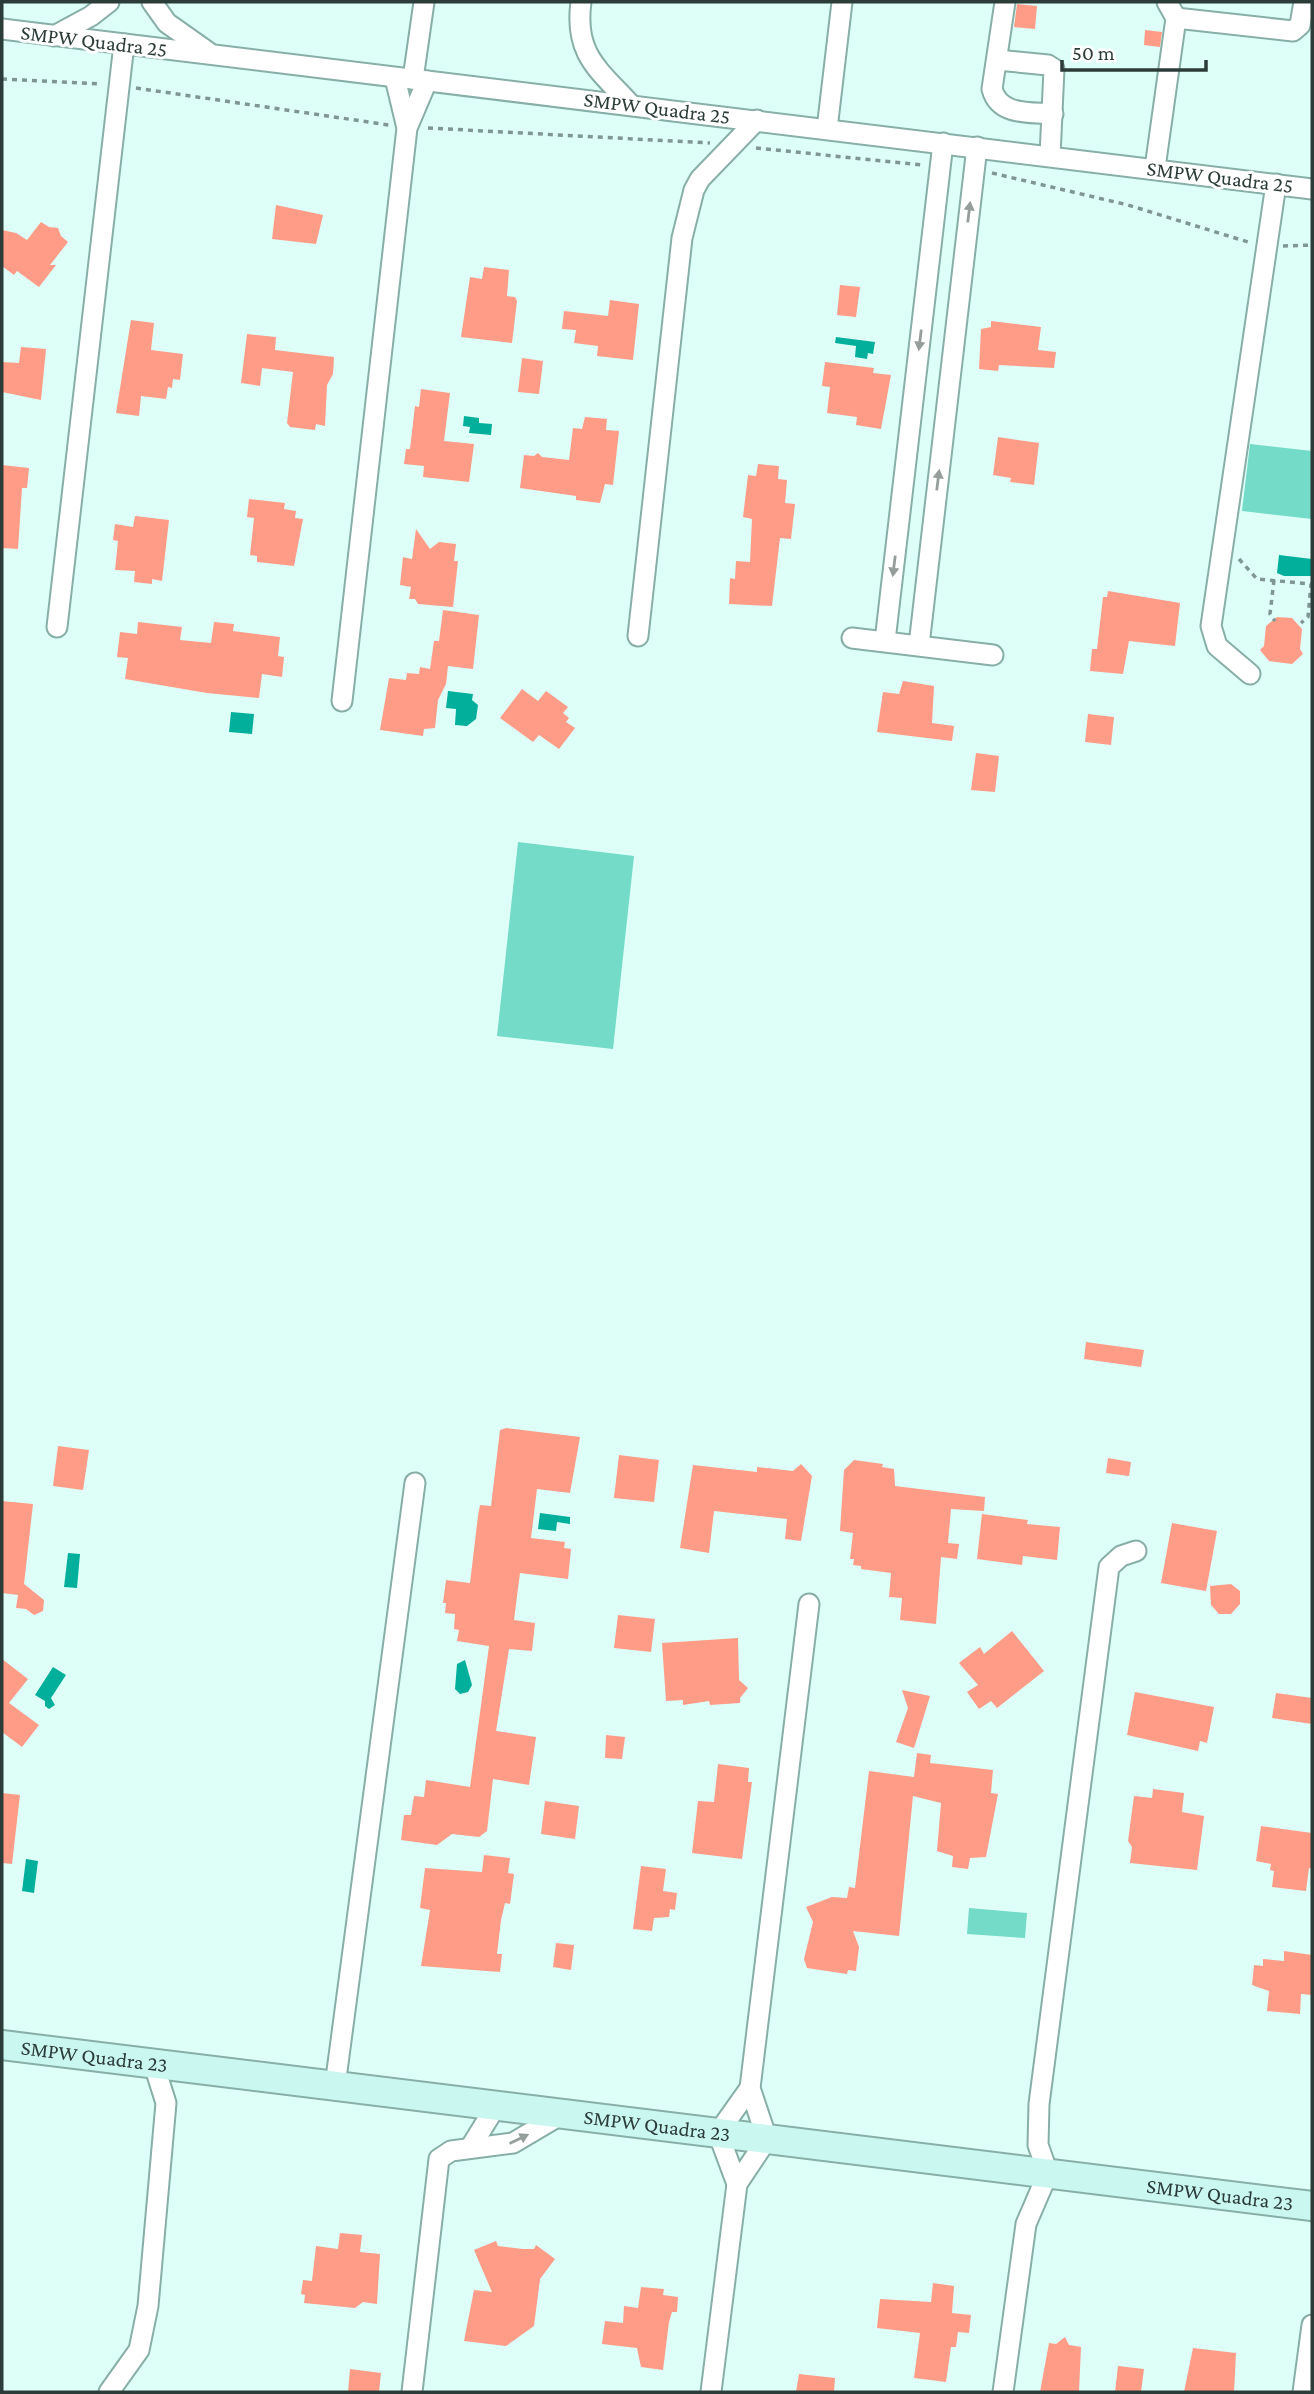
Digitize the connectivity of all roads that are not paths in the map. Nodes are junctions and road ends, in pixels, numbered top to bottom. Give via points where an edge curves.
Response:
1 (109, 2) edge
2 (152, 2) edge
3 (424, 2) edge
4 (581, 2) edge
5 (842, 2) edge
6 (1005, 2) edge
7 (1304, 2) edge
8 (1171, 10) edge
9 (2, 29) edge
10 (54, 36) junction
11 (124, 44) junction
12 (211, 55) junction
13 (997, 60) junction
14 (412, 79) junction
15 (631, 105) junction
16 (1053, 114) junction
17 (757, 120) junction
18 (407, 128) junction
19 (827, 129) junction
20 (943, 143) junction
21 (977, 147) junction
22 (1050, 156) junction
23 (1155, 168) junction
24 (1276, 184) junction
25 (1312, 189) edge
26 (932, 237) junction
27 (966, 242) junction
28 (908, 443) junction
29 (942, 448) junction
30 (57, 627) dead end
31 (638, 636) dead end
32 (852, 638) dead end
33 (885, 641) junction
34 (919, 645) junction
35 (993, 654) dead end
36 (1250, 674) dead end
37 (342, 701) dead end
38 (415, 1483) dead end
39 (1136, 1551) dead end
40 (808, 1604) dead end
41 (2, 2045) edge
42 (154, 2065) junction
43 (187, 2069) junction
44 (335, 2086) junction
45 (750, 2088) junction
46 (166, 2103) junction
47 (496, 2106) junction
48 (562, 2115) junction
49 (718, 2133) junction
50 (766, 2139) junction
51 (470, 2148) junction
52 (1048, 2173) junction
53 (737, 2184) junction
54 (1312, 2206) edge
55 (1312, 2325) edge
56 (109, 2392) edge
57 (412, 2392) edge
58 (711, 2392) edge
59 (1003, 2392) edge
60 (1303, 2392) edge

1 - 10 street
2 - 12 street via 167,23
3 - 14 street
4 - 15 street via 578,26 583,50
5 - 19 street
6 - 13 street
7 - 8 street via 1300,25 1293,31
8 - 23 street
9 - 10 street, SMPW Quadra 25
10 - 11 street, SMPW Quadra 25
11 - 12 street, SMPW Quadra 25
11 - 30 street
12 - 14 street, SMPW Quadra 25
13 - 16 street via 992,89 1001,106
13 - 16 street via 1051,66 1055,74
14 - 15 street, SMPW Quadra 25
14 - 18 street
14 - 18 street
15 - 17 street, SMPW Quadra 25
16 - 22 street
17 - 19 street, SMPW Quadra 25
17 - 31 street via 694,190 682,238
18 - 37 street
19 - 20 street, SMPW Quadra 25
20 - 21 street, SMPW Quadra 25
20 - 26 street
21 - 22 street, SMPW Quadra 25
27 -> 21 street
22 - 23 street, SMPW Quadra 25
23 - 24 street, SMPW Quadra 25
24 - 25 street, SMPW Quadra 25
24 - 36 street via 1210,626 1217,646
26 - 27 street
26 -> 28 street
27 - 29 street
28 - 29 street
28 -> 33 street
34 -> 29 street
32 - 33 street
33 - 34 street
34 - 35 street
38 - 44 street
39 - 52 street via 1109,1567 1039,2104 1038,2145
40 - 45 street
41 - 42 street, SMPW Quadra 23
42 - 43 street, SMPW Quadra 23
42 - 46 street
43 - 44 street, SMPW Quadra 23
43 - 46 street
44 - 47 street, SMPW Quadra 23
45 - 49 street
45 - 50 street
46 - 56 street via 142,2337 134,2359
47 - 48 street, SMPW Quadra 23
47 - 51 street
48 - 49 street, SMPW Quadra 23
51 -> 48 street via 513,2143
49 - 50 street, SMPW Quadra 23
49 - 53 street
50 - 52 street, SMPW Quadra 23
50 - 53 street
51 - 57 street via 451,2151 437,2165
52 - 54 street, SMPW Quadra 23
52 - 59 street via 1026,2224
53 - 58 street
55 - 60 street

